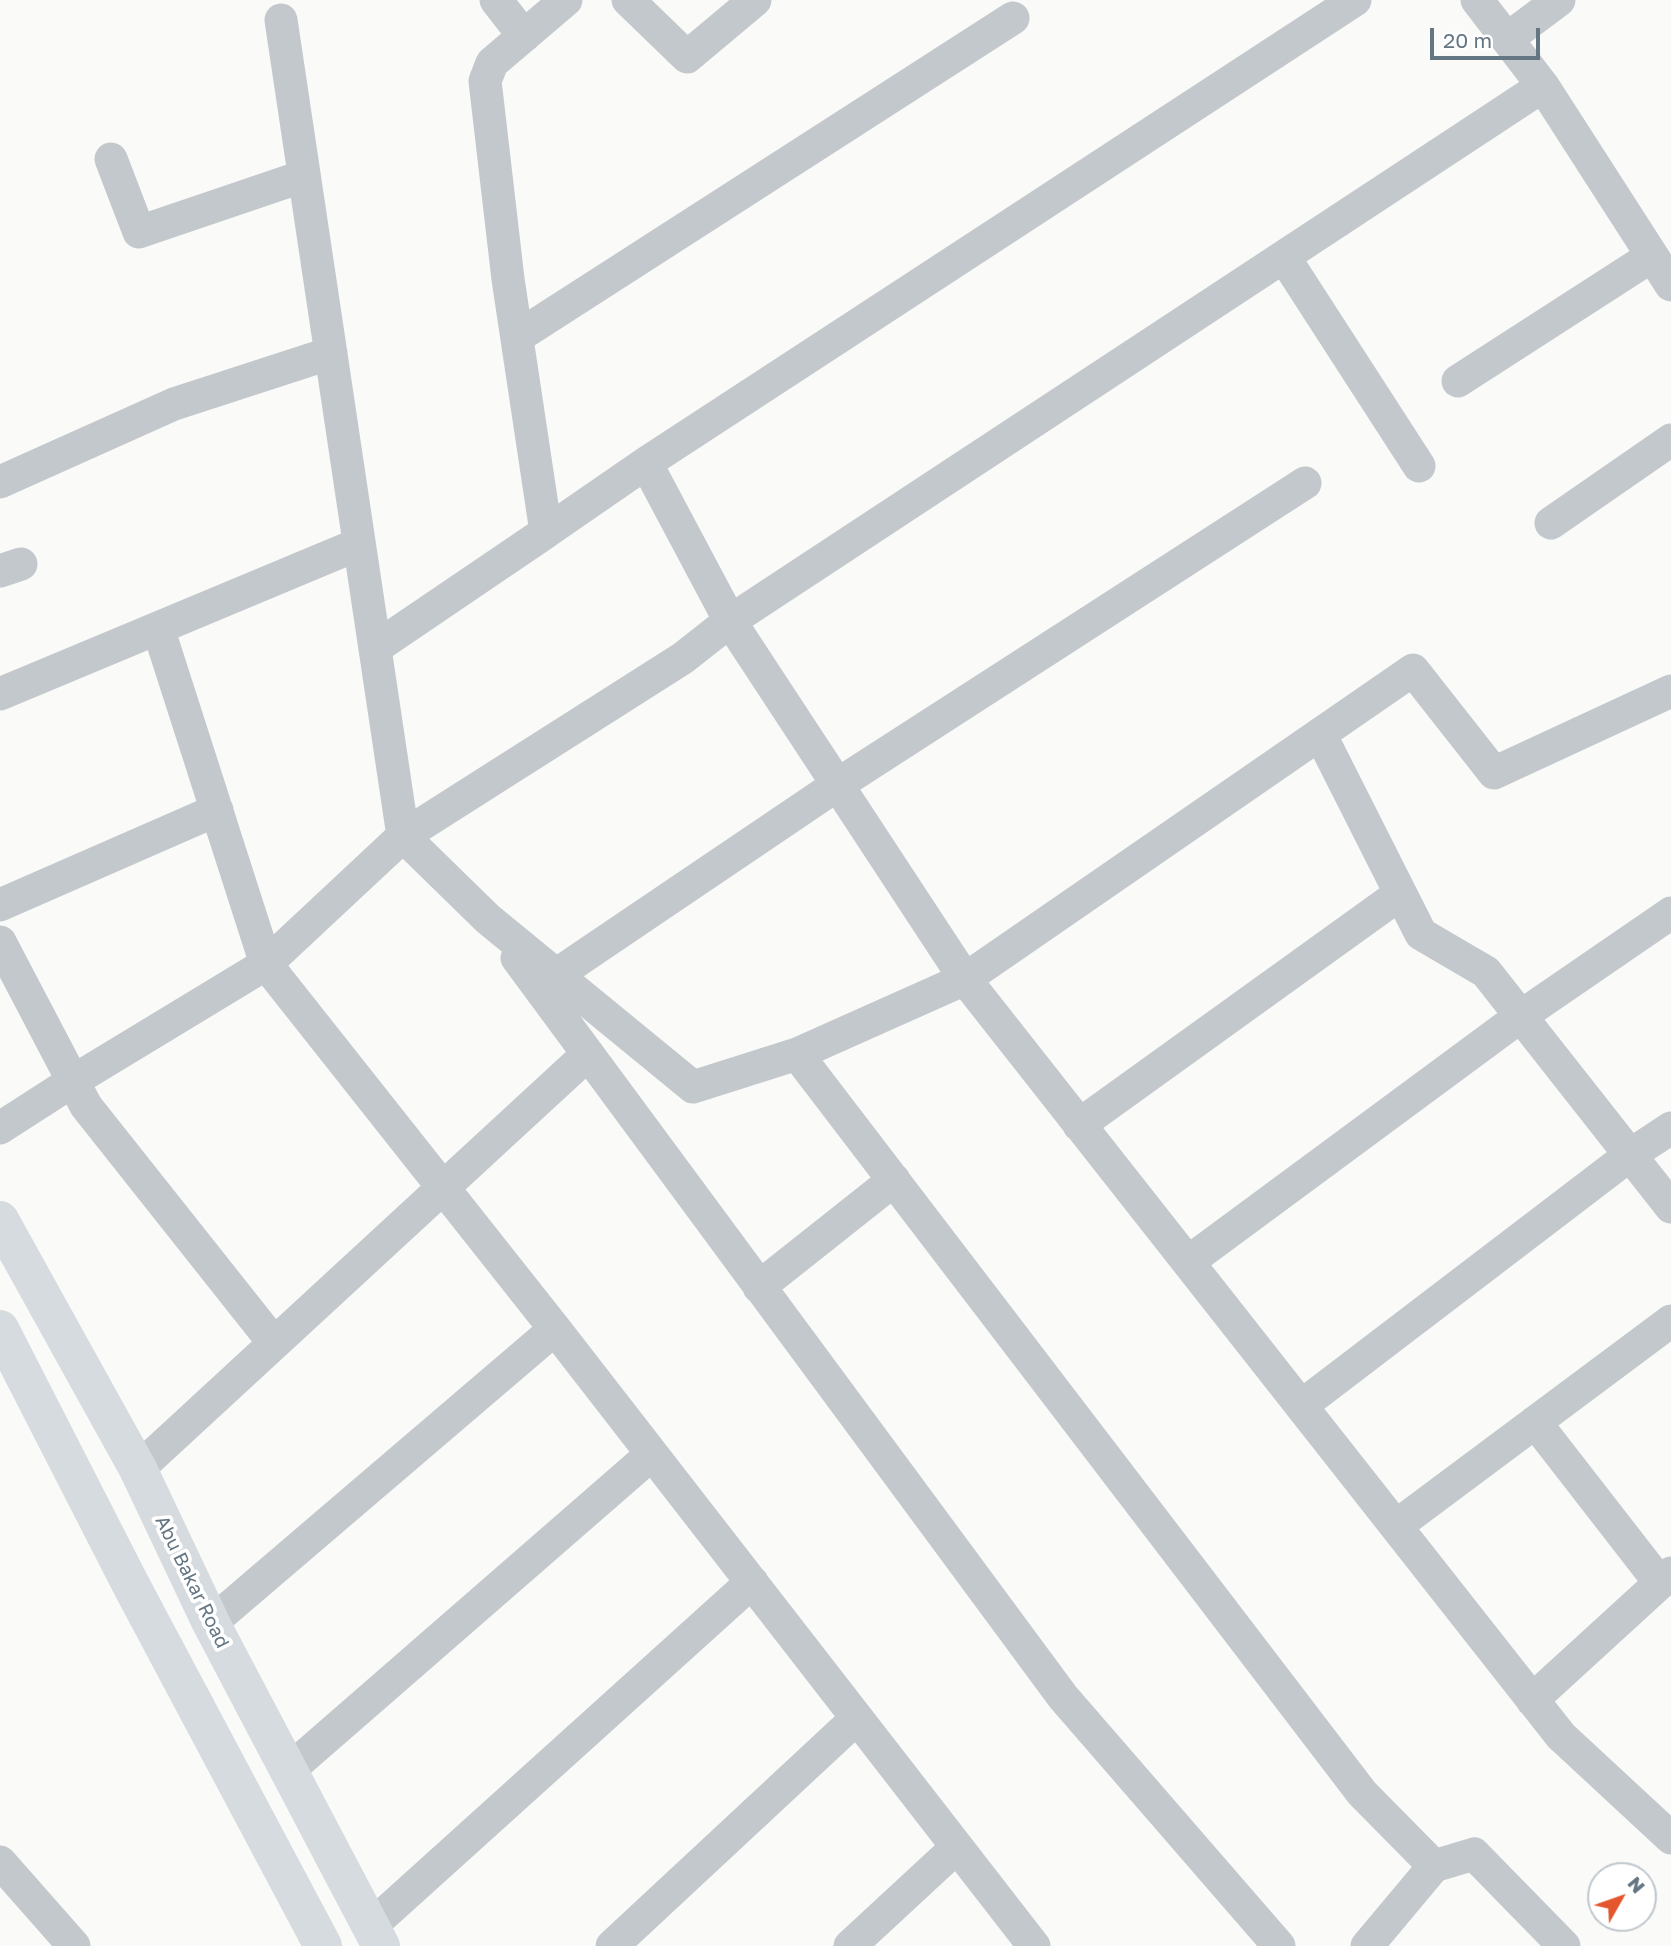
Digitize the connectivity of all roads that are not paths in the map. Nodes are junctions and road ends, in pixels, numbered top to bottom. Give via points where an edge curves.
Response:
1 (496, 0) edge
2 (566, 0) edge
3 (628, 0) edge
4 (755, 0) edge
5 (1354, 0) edge
6 (1477, 0) edge
7 (1559, 0) edge
8 (1013, 18) dead end
9 (281, 20) dead end
10 (524, 36) junction
11 (1507, 39) junction
12 (1543, 86) junction
13 (111, 159) dead end
14 (304, 176) junction
15 (1284, 257) junction
16 (1664, 269) edge
17 (517, 337) junction
18 (331, 353) junction
19 (1458, 381) dead end
20 (1671, 440) edge
21 (646, 463) junction
22 (1419, 466) dead end
23 (0, 482) edge
24 (1306, 483) dead end
25 (1550, 523) dead end
26 (547, 532) junction
27 (359, 544) junction
28 (730, 621) junction
29 (158, 628) junction
30 (375, 648) junction
31 (1671, 691) edge
32 (0, 694) edge
33 (1320, 734) junction
34 (837, 785) junction
35 (217, 810) junction
36 (403, 836) junction
37 (1400, 894) junction
38 (0, 905) edge
39 (1671, 913) edge
40 (488, 919) junction
41 (0, 942) edge
42 (266, 964) junction
43 (556, 975) junction
44 (965, 979) junction
45 (1521, 1016) junction
46 (588, 1054) junction
47 (797, 1054) junction
48 (73, 1081) junction
49 (1079, 1125) junction
50 (0, 1128) edge
51 (1671, 1128) edge
52 (1630, 1155) junction
53 (894, 1180) junction
54 (443, 1188) junction
55 (1671, 1207) edge
56 (0, 1220) edge
57 (1188, 1262) junction
58 (759, 1287) junction
59 (1671, 1321) edge
60 (0, 1329) edge
61 (555, 1329) junction
62 (274, 1343) junction
63 (1301, 1406) junction
64 (1535, 1422) junction
65 (652, 1454) junction
66 (138, 1469) junction
67 (1396, 1527) junction
68 (1666, 1578) edge
69 (752, 1582) junction
70 (211, 1623) junction
71 (1532, 1700) junction
72 (857, 1718) junction
73 (289, 1769) junction
74 (1671, 1838) edge
75 (957, 1847) junction
76 (0, 1862) edge
77 (1434, 1866) junction
78 (376, 1936) edge
79 (60, 1942) edge
80 (323, 1946) edge
81 (612, 1946) edge
82 (850, 1946) edge
83 (1034, 1946) edge
84 (1279, 1946) edge
85 (1367, 1946) edge
86 (1564, 1946) edge

1 - 10 street
2 - 10 street
3 - 4 street via 687,57
5 - 21 street
6 - 11 street
7 - 11 street
8 - 17 street
9 - 14 street
10 - 17 street via 492,63 485,81
11 - 12 street
12 - 15 street
12 - 16 street
13 - 14 street via 139,232
14 - 18 street
15 - 22 street
15 - 28 street
16 - 19 street
17 - 26 street
18 - 23 street via 174,404
18 - 27 street
20 - 25 street
21 - 26 street
21 - 28 street
24 - 34 street
26 - 30 street
27 - 29 street
27 - 30 street
28 - 34 street
28 - 36 street via 683,658
29 - 32 street
29 - 35 street
30 - 36 street
31 - 33 street via 1494,773 1413,670
33 - 37 street
33 - 44 street
34 - 43 street
34 - 44 street
35 - 38 street
35 - 42 street
36 - 40 street
36 - 42 street
37 - 45 street via 1420,934 1486,972
37 - 49 street
39 - 45 street
40 - 43 street
40 - 46 street
41 - 48 street
42 - 48 street
42 - 54 street
43 - 47 street via 693,1087
44 - 47 street
44 - 49 street
45 - 52 street
45 - 57 street
46 - 54 street
46 - 58 street
47 - 53 street
48 - 50 street
48 - 62 street via 86,1106
49 - 57 street
51 - 52 street
52 - 55 street
52 - 63 street
53 - 58 street
53 - 77 street via 1363,1793
54 - 61 street
54 - 62 street
56 - 66 main road, Abu Bakar Road
57 - 63 street
58 - 84 street via 1063,1697
59 - 64 street
60 - 80 main road
61 - 65 street
61 - 70 street
62 - 66 street
63 - 67 street
64 - 67 street
64 - 68 street
65 - 69 street
65 - 73 street
66 - 70 main road, Abu Bakar Road
67 - 71 street
68 - 71 street
69 - 72 street
69 - 78 street
70 - 73 main road, Abu Bakar Road
71 - 74 street via 1561,1736
72 - 75 street
72 - 81 street
73 - 78 main road, Abu Bakar Road
75 - 82 street
75 - 83 street
76 - 79 street
77 - 85 street
77 - 86 street via 1474,1854

